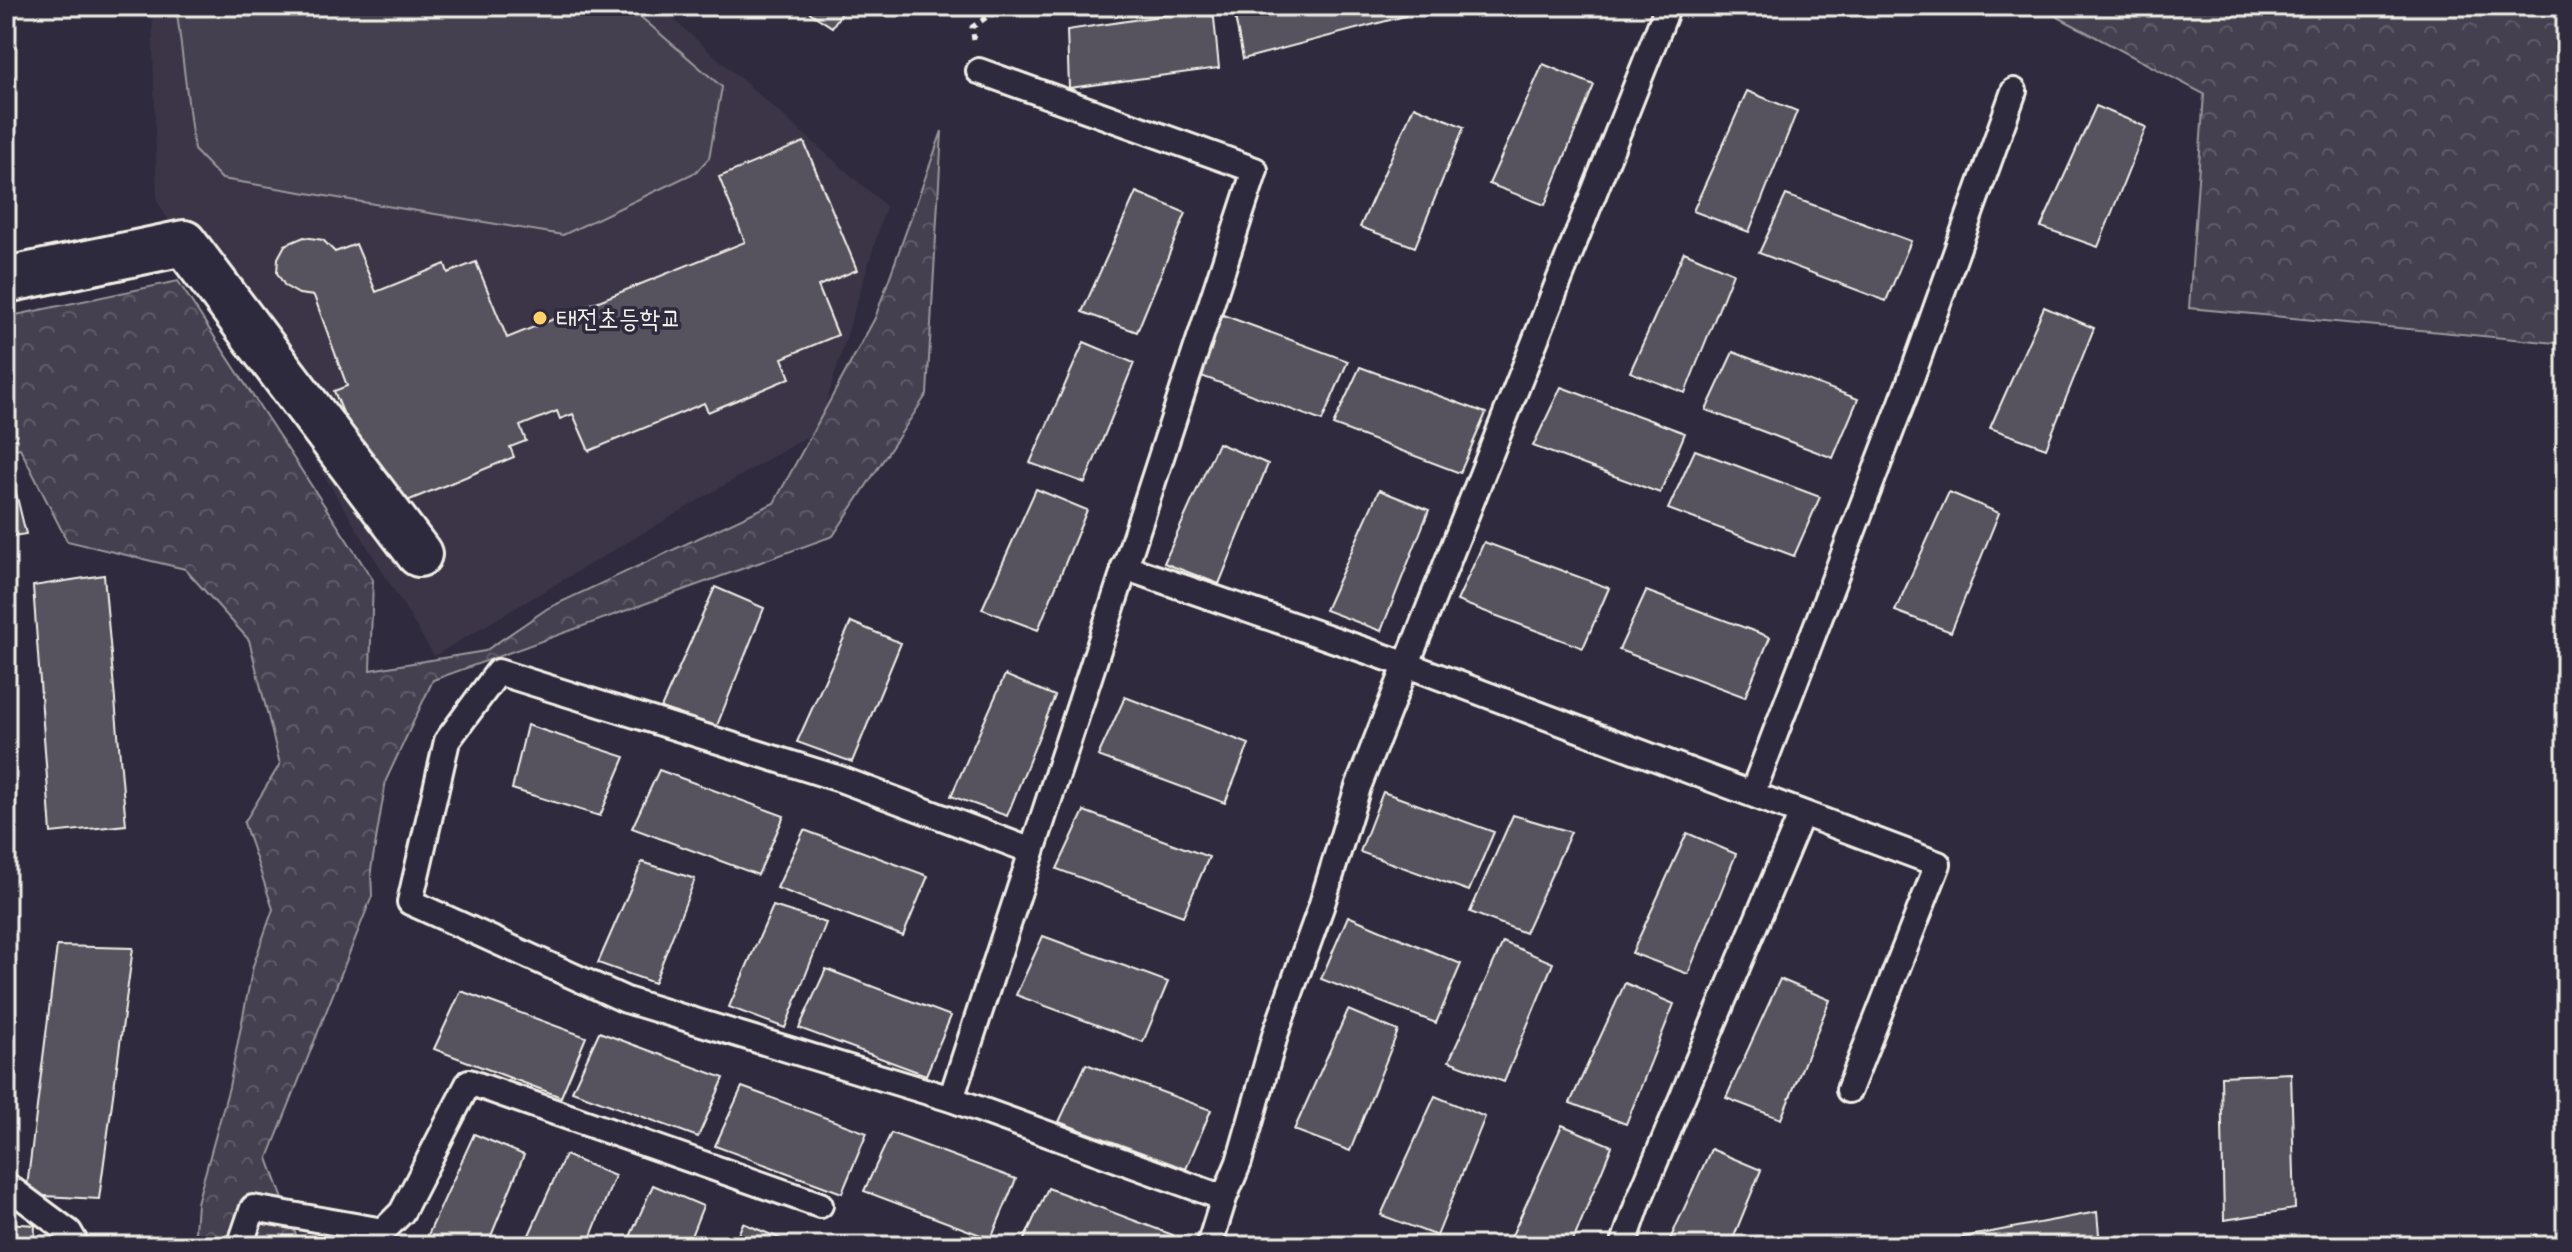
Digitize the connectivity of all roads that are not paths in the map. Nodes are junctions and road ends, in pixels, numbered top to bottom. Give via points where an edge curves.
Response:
1 (1668, 6) edge
2 (979, 71) road end
3 (2014, 91) dead end
4 (6, 280) edge
5 (419, 554) dead end
6 (1124, 567) junction
7 (1405, 664) junction
8 (1752, 794) junction
9 (1802, 813) junction
10 (1032, 851) junction
11 (1849, 1090) dead end
12 (951, 1099) junction
13 (6, 1185) edge
14 (1224, 1198) junction
15 (820, 1205) dead end
16 (77, 1246) edge
17 (240, 1246) edge
18 (1209, 1246) edge
19 (1623, 1246) edge

1 - 7 lane
2 - 6 lane via 1255,170
3 - 8 lane
4 - 5 street via 184,243
6 - 7 lane
6 - 10 lane
7 - 8 lane
7 - 14 lane via 1358,787
8 - 9 lane
9 - 11 lane via 1938,864
9 - 19 lane
10 - 12 lane
10 - 12 lane via 840,779 498,672 447,741 410,902 626,1000
12 - 14 lane
13 - 16 lane via 69,1232
14 - 18 lane
15 - 17 lane via 469,1082 402,1212 383,1231 253,1208

